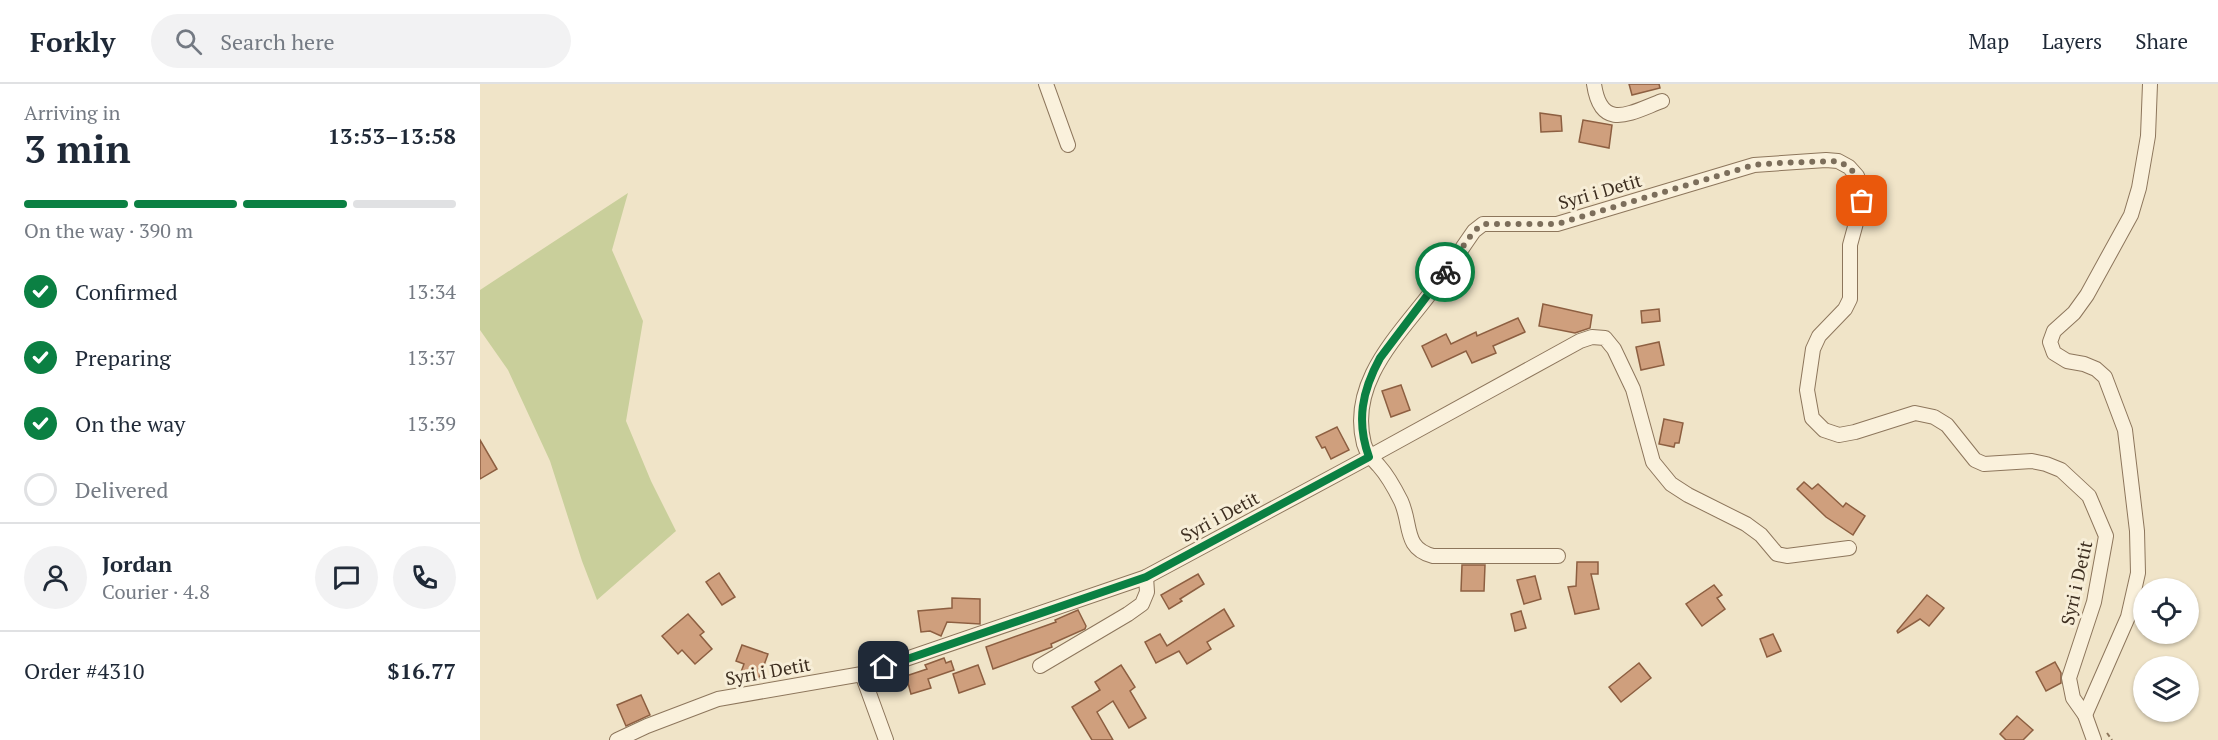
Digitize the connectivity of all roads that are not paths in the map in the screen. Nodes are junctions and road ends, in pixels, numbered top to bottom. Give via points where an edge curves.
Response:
1 (1046, 84) edge
2 (1593, 84) edge
3 (2150, 84) edge
4 (1662, 101) dead end
5 (1068, 145) dead end
6 (1369, 457) junction
7 (1849, 548) dead end
8 (1558, 556) dead end
9 (1146, 577) junction
10 (1040, 666) dead end
11 (862, 674) junction
12 (2085, 715) junction
13 (617, 740) edge
14 (886, 740) edge
15 (2094, 740) edge

1 - 5 street
2 - 4 street via 1600,107 1610,115 1620,117
3 - 12 street via 2148,136 2131,215 2087,295 2054,331 2050,342 2054,353 2096,369 2105,377 2125,430 2137,531 2138,573 2128,618
6 - 7 street via 1580,341 1605,338 1633,389 1653,462 1671,484 1746,524 1777,554
6 - 8 street via 1395,489 1414,546 1421,552 1433,556
6 - 9 street, Syri i Detit
6 - 12 street, Syri i Detit via 1361,426 1373,372 1474,231 1483,224 1557,224 1754,165 1838,161 1857,176 1862,201 1850,245 1850,299 1813,349 1807,390 1812,418 1824,430 1839,435 1915,413 1934,417 1947,425 1975,460 1984,464 2046,464 2061,470 2089,496 2106,536 2094,602 2069,678 2073,698
9 - 10 street via 1147,592 1142,604
9 - 11 street, Syri i Detit
11 - 13 street, Syri i Detit via 718,699
11 - 14 street
12 - 15 street, Syri i Detit

